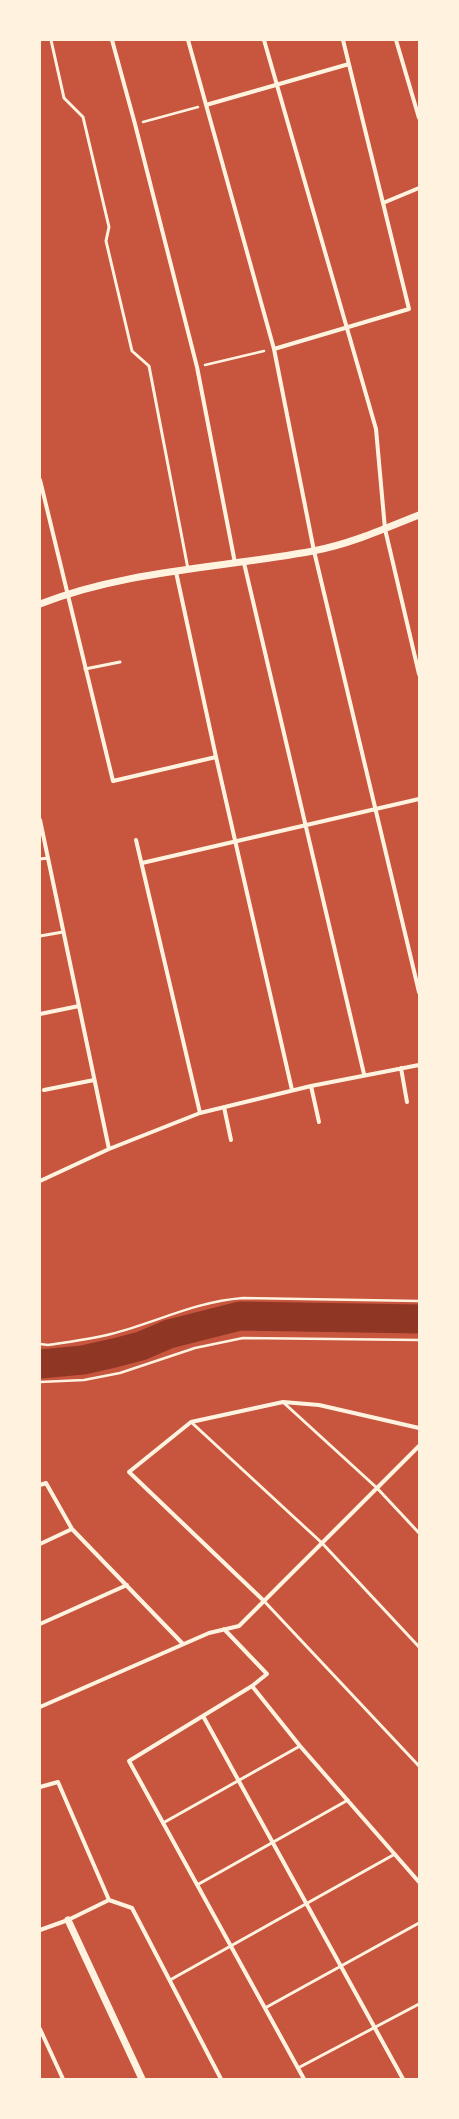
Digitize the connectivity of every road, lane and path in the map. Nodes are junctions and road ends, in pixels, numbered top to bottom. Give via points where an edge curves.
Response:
1 (51, 40) edge
2 (112, 40) edge
3 (188, 40) edge
4 (264, 40) edge
5 (343, 40) edge
6 (396, 40) edge
7 (349, 64) junction
8 (277, 85) junction
9 (206, 105) junction
10 (419, 118) edge
11 (135, 124) junction
12 (419, 188) edge
13 (383, 203) junction
14 (348, 327) junction
15 (274, 349) junction
16 (197, 368) junction
17 (40, 480) edge
18 (419, 515) edge
19 (385, 529) junction
20 (314, 551) junction
21 (244, 563) junction
22 (235, 564) junction
23 (188, 570) junction
24 (176, 572) junction
25 (67, 593) junction
26 (40, 604) edge
27 (120, 662) dead end
28 (85, 669) junction
29 (419, 674) edge
30 (216, 757) junction
31 (419, 798) edge
32 (376, 809) junction
33 (40, 820) edge
34 (305, 825) junction
35 (136, 840) dead end
36 (236, 841) junction
37 (48, 858) junction
38 (40, 859) edge
39 (142, 863) junction
40 (63, 932) junction
41 (40, 936) edge
42 (419, 992) edge
43 (79, 1006) junction
44 (40, 1014) edge
45 (419, 1065) edge
46 (401, 1068) junction
47 (364, 1074) junction
48 (94, 1080) junction
49 (311, 1086) junction
50 (44, 1090) dead end
51 (292, 1090) junction
52 (407, 1102) dead end
53 (224, 1107) junction
54 (200, 1113) junction
55 (319, 1122) dead end
56 (231, 1140) dead end
57 (109, 1149) junction
58 (40, 1181) edge
59 (419, 1301) edge
60 (419, 1340) edge
61 (40, 1344) edge
62 (40, 1382) edge
63 (283, 1402) junction
64 (191, 1422) junction
65 (419, 1428) edge
66 (419, 1446) edge
67 (40, 1486) edge
68 (377, 1488) junction
69 (72, 1529) junction
70 (419, 1533) edge
71 (322, 1543) junction
72 (40, 1544) edge
73 (127, 1585) junction
74 (264, 1601) junction
75 (40, 1624) edge
76 (224, 1630) junction
77 (183, 1644) junction
78 (419, 1647) edge
79 (252, 1686) junction
80 (40, 1707) edge
81 (203, 1716) junction
82 (300, 1746) junction
83 (419, 1766) edge
84 (239, 1780) junction
85 (40, 1787) edge
86 (348, 1800) junction
87 (163, 1823) junction
88 (273, 1842) junction
89 (396, 1853) junction
90 (419, 1882) edge
91 (197, 1885) junction
92 (109, 1900) junction
93 (307, 1904) junction
94 (68, 1920) junction
95 (419, 1923) edge
96 (40, 1930) edge
97 (231, 1947) junction
98 (341, 1966) junction
99 (170, 1980) junction
100 (419, 2004) edge
101 (265, 2008) junction
102 (374, 2027) junction
103 (40, 2029) edge
104 (298, 2068) junction
105 (63, 2079) edge
106 (142, 2079) edge
107 (222, 2079) edge
108 (304, 2079) edge
109 (403, 2079) edge

1 - 23 lane via 64,98 83,117 109,226 106,240 132,351 149,366
2 - 11 street
3 - 9 street
4 - 8 street
5 - 7 street
6 - 10 street
7 - 8 street
7 - 13 street
8 - 9 street
8 - 14 street
9 - 11 path
9 - 15 street
11 - 16 street
12 - 13 street
13 - 14 street via 409,308
14 - 15 street
14 - 19 street via 376,429
15 - 16 path
15 - 20 street
16 - 22 street
17 - 25 street
18 - 19 street
19 - 20 street via 347,543
19 - 29 street
20 - 21 street
20 - 32 street
21 - 22 street
21 - 34 street
22 - 23 street
23 - 24 street
24 - 25 street via 117,581
24 - 30 street
25 - 26 street
25 - 28 street
27 - 28 lane
28 - 30 street via 113,781
30 - 36 street
31 - 32 street
32 - 34 street
32 - 42 street
33 - 37 street
34 - 36 street
34 - 47 street
35 - 39 street
36 - 39 street
36 - 51 street
37 - 38 lane
37 - 40 street
39 - 54 street
40 - 41 lane
40 - 43 street
43 - 44 street
43 - 48 street
45 - 46 street
46 - 47 street
46 - 52 street
47 - 49 street
48 - 50 street
48 - 57 street
49 - 51 street
49 - 55 street
51 - 53 street
53 - 54 street
53 - 56 street
54 - 57 street
57 - 58 street
59 - 61 path via 243,1298 218,1300 111,1334 48,1345
60 - 62 path via 243,1338 195,1348 120,1373 84,1380
63 - 64 street
63 - 65 street via 319,1405
63 - 68 lane
64 - 71 lane
64 - 74 street via 129,1472
66 - 68 street
67 - 69 street via 46,1483
68 - 70 lane
68 - 71 street
69 - 72 street
69 - 73 street
71 - 74 street
71 - 78 lane
73 - 75 street
73 - 77 street
74 - 76 street via 239,1626
74 - 83 lane
76 - 77 street via 209,1633
76 - 79 street via 267,1674
77 - 80 street
79 - 81 street
79 - 82 street
81 - 84 street
81 - 87 street via 129,1762
82 - 84 lane
82 - 86 street
84 - 87 lane
84 - 88 street
85 - 92 street via 58,1782
86 - 88 lane
86 - 89 street
87 - 91 street
88 - 91 lane
88 - 93 street
89 - 90 street
89 - 93 lane
91 - 97 street
92 - 94 street
92 - 99 street via 132,1908
93 - 97 lane
93 - 98 street
94 - 96 street
94 - 106 street
95 - 98 lane
97 - 99 lane
97 - 101 street
98 - 101 lane
98 - 102 street
99 - 107 street
100 - 102 lane
101 - 104 street
102 - 104 lane
102 - 109 street
103 - 105 street
104 - 108 street

